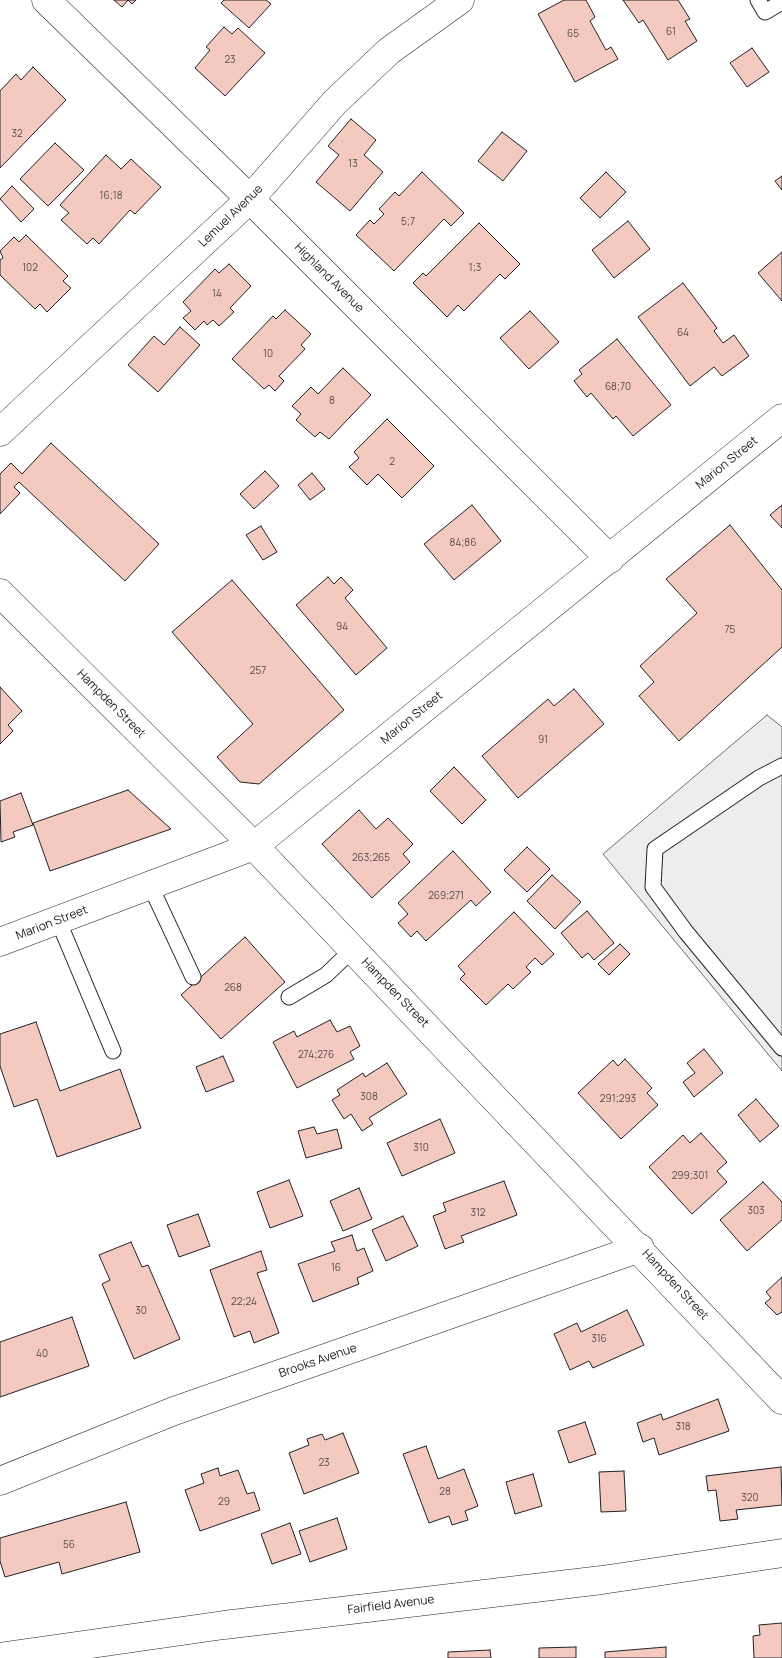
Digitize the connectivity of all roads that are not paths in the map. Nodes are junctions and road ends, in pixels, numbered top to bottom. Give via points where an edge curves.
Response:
1 (46, 0) edge
2 (460, 0) edge
3 (758, 0) edge
4 (782, 2) edge
5 (250, 200) junction
6 (782, 418) edge
7 (0, 432) edge
8 (610, 558) junction
9 (0, 594) edge
10 (782, 766) edge
11 (254, 846) junction
12 (150, 885) junction
13 (58, 920) junction
14 (0, 942) edge
15 (353, 949) junction
16 (193, 977) dead end
17 (289, 997) dead end
18 (782, 1048) edge
19 (113, 1051) dead end
20 (640, 1248) junction
21 (782, 1400) edge
22 (0, 1481) edge
23 (782, 1553) edge
24 (0, 1657) edge

1 - 5 street, Highland Avenue
2 - 5 street, Lemuel Avenue via 389,51 335,102
3 - 4 lane via 765,12
5 - 7 street, Lemuel Avenue
5 - 8 street, Highland Avenue
6 - 8 street, Marion Street
8 - 11 street, Marion Street
9 - 11 street, Hampden Street
10 - 18 lane via 758,778 655,849 653,887
11 - 12 street, Marion Street
11 - 15 street, Hampden Street
12 - 13 street, Marion Street
12 - 16 lane
13 - 14 street, Marion Street
13 - 19 lane
15 - 17 lane via 326,974
15 - 20 street, Hampden Street
20 - 21 street, Hampden Street
20 - 22 street, Brooks Avenue via 174,1411
23 - 24 street, Fairfield Avenue via 602,1580 224,1625

